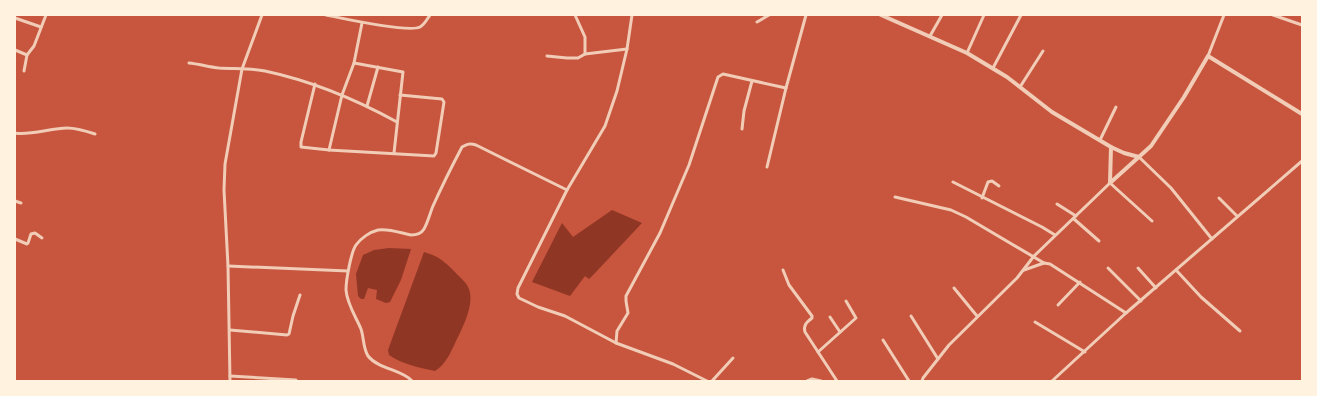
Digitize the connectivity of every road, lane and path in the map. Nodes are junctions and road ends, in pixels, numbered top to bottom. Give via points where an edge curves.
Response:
1 (46, 15) edge
2 (262, 15) edge
3 (326, 15) edge
4 (430, 15) edge
5 (575, 15) edge
6 (578, 15) edge
7 (632, 15) edge
8 (769, 15) edge
9 (806, 15) edge
10 (881, 15) edge
11 (942, 15) edge
12 (984, 15) edge
13 (1021, 15) edge
14 (1224, 15) edge
15 (1273, 15) edge
16 (15, 18) edge
17 (757, 22) dead end
18 (362, 23) junction
19 (1302, 25) edge
20 (40, 27) junction
21 (930, 36) junction
22 (627, 49) junction
23 (15, 50) edge
24 (1043, 51) dead end
25 (967, 52) junction
26 (585, 54) junction
27 (27, 55) junction
28 (547, 56) dead end
29 (1208, 56) junction
30 (189, 63) dead end
31 (354, 63) junction
32 (378, 67) junction
33 (993, 68) junction
34 (242, 69) junction
35 (24, 71) dead end
36 (752, 81) junction
37 (315, 84) junction
38 (1020, 87) junction
39 (786, 88) junction
40 (342, 95) junction
41 (400, 95) junction
42 (367, 106) junction
43 (1116, 107) dead end
44 (1302, 114) edge
45 (397, 122) junction
46 (742, 129) dead end
47 (15, 133) edge
48 (95, 134) dead end
49 (1100, 140) junction
50 (1111, 147) junction
51 (329, 150) junction
52 (394, 153) junction
53 (1139, 157) junction
54 (1302, 161) edge
55 (767, 167) dead end
56 (953, 182) dead end
57 (1110, 183) junction
58 (999, 186) dead end
59 (567, 190) junction
60 (895, 197) dead end
61 (982, 198) junction
62 (1220, 198) dead end
63 (15, 201) edge
64 (21, 203) dead end
65 (1057, 204) dead end
66 (1238, 216) junction
67 (1075, 217) junction
68 (1152, 221) dead end
69 (1054, 235) junction
70 (42, 238) dead end
71 (15, 239) edge
72 (1212, 239) junction
73 (1099, 241) dead end
74 (1034, 256) junction
75 (1044, 263) junction
76 (228, 266) junction
77 (1108, 268) dead end
78 (1138, 268) dead end
79 (783, 270) dead end
80 (1024, 270) junction
81 (1176, 270) junction
82 (348, 271) junction
83 (1080, 282) junction
84 (954, 288) dead end
85 (1156, 288) junction
86 (300, 295) dead end
87 (1141, 300) junction
88 (846, 301) dead end
89 (1058, 305) dead end
90 (1126, 313) junction
91 (911, 316) dead end
92 (977, 316) junction
93 (830, 317) dead end
94 (1035, 322) dead end
95 (230, 330) junction
96 (1240, 331) dead end
97 (840, 332) junction
98 (883, 340) dead end
99 (616, 343) junction
100 (818, 352) junction
101 (1085, 352) junction
102 (733, 358) dead end
103 (938, 359) junction
104 (230, 376) junction
105 (922, 379) edge
106 (296, 380) edge
107 (230, 381) edge
108 (412, 381) edge
109 (707, 381) edge
110 (712, 381) edge
111 (807, 381) edge
112 (821, 381) edge
113 (837, 381) edge
114 (909, 381) edge
115 (919, 381) edge
116 (1052, 381) edge

1 - 20 street
2 - 34 street
3 - 18 street
4 - 18 street via 425,23 409,29
5 - 6 street
5 - 26 street via 585,37
7 - 22 street
8 - 17 street
9 - 39 street
10 - 21 street
11 - 21 street
12 - 25 street
13 - 33 street
14 - 29 street
15 - 19 street
16 - 20 street
18 - 31 street
20 - 27 street via 34,46
21 - 25 street
22 - 26 street
22 - 59 street via 617,92 605,126
23 - 27 street
24 - 38 street
25 - 33 street
26 - 28 street via 578,58
27 - 35 street
29 - 44 street
29 - 53 street via 1151,146
30 - 34 street
31 - 32 street
31 - 40 street
32 - 41 street via 403,72
32 - 42 street
33 - 38 street
34 - 37 street
34 - 76 street via 224,172
36 - 39 street
36 - 46 street
36 - 99 street via 723,74 718,77 689,164 660,233 626,296 628,313 617,331
37 - 40 street
37 - 51 street via 301,147
38 - 49 street via 1052,112
39 - 55 street
40 - 42 street
40 - 51 street
41 - 45 street
41 - 52 street via 442,99 445,105 434,156
42 - 45 street
43 - 49 street
45 - 52 street
47 - 48 street via 67,128
49 - 50 street
50 - 53 street
50 - 57 street
51 - 52 street
53 - 57 street
53 - 72 street via 1171,188
54 - 66 street
56 - 61 street
57 - 67 street
57 - 68 street
58 - 61 street via 992,181 988,182
59 - 82 street via 476,145 466,144 445,179 420,234 379,230 367,235 355,246
59 - 99 street via 517,294 519,298 565,316
60 - 74 street via 951,210
61 - 69 street
62 - 66 street
63 - 64 street
65 - 67 street
66 - 72 street
67 - 69 street
67 - 73 street
69 - 74 street
70 - 71 street via 32,233 27,244
72 - 81 street
74 - 75 street
74 - 80 street
75 - 80 street
75 - 83 street
76 - 82 street
76 - 95 street
77 - 87 street
78 - 85 street
79 - 100 street via 789,285 812,316 804,328
80 - 92 street
81 - 85 street
81 - 96 street via 1200,297
82 - 108 street via 346,290 369,357
83 - 89 street
83 - 90 street
84 - 92 street
85 - 87 street
86 - 95 street via 287,335
87 - 90 street
88 - 97 street via 856,318
90 - 101 street
91 - 103 street
92 - 103 street
93 - 97 street
94 - 101 street
95 - 104 street
97 - 100 street
98 - 114 street
99 - 109 street via 673,364
100 - 113 street
101 - 116 street
102 - 110 street
103 - 105 street
104 - 106 street
104 - 107 street
105 - 115 street
111 - 112 street

